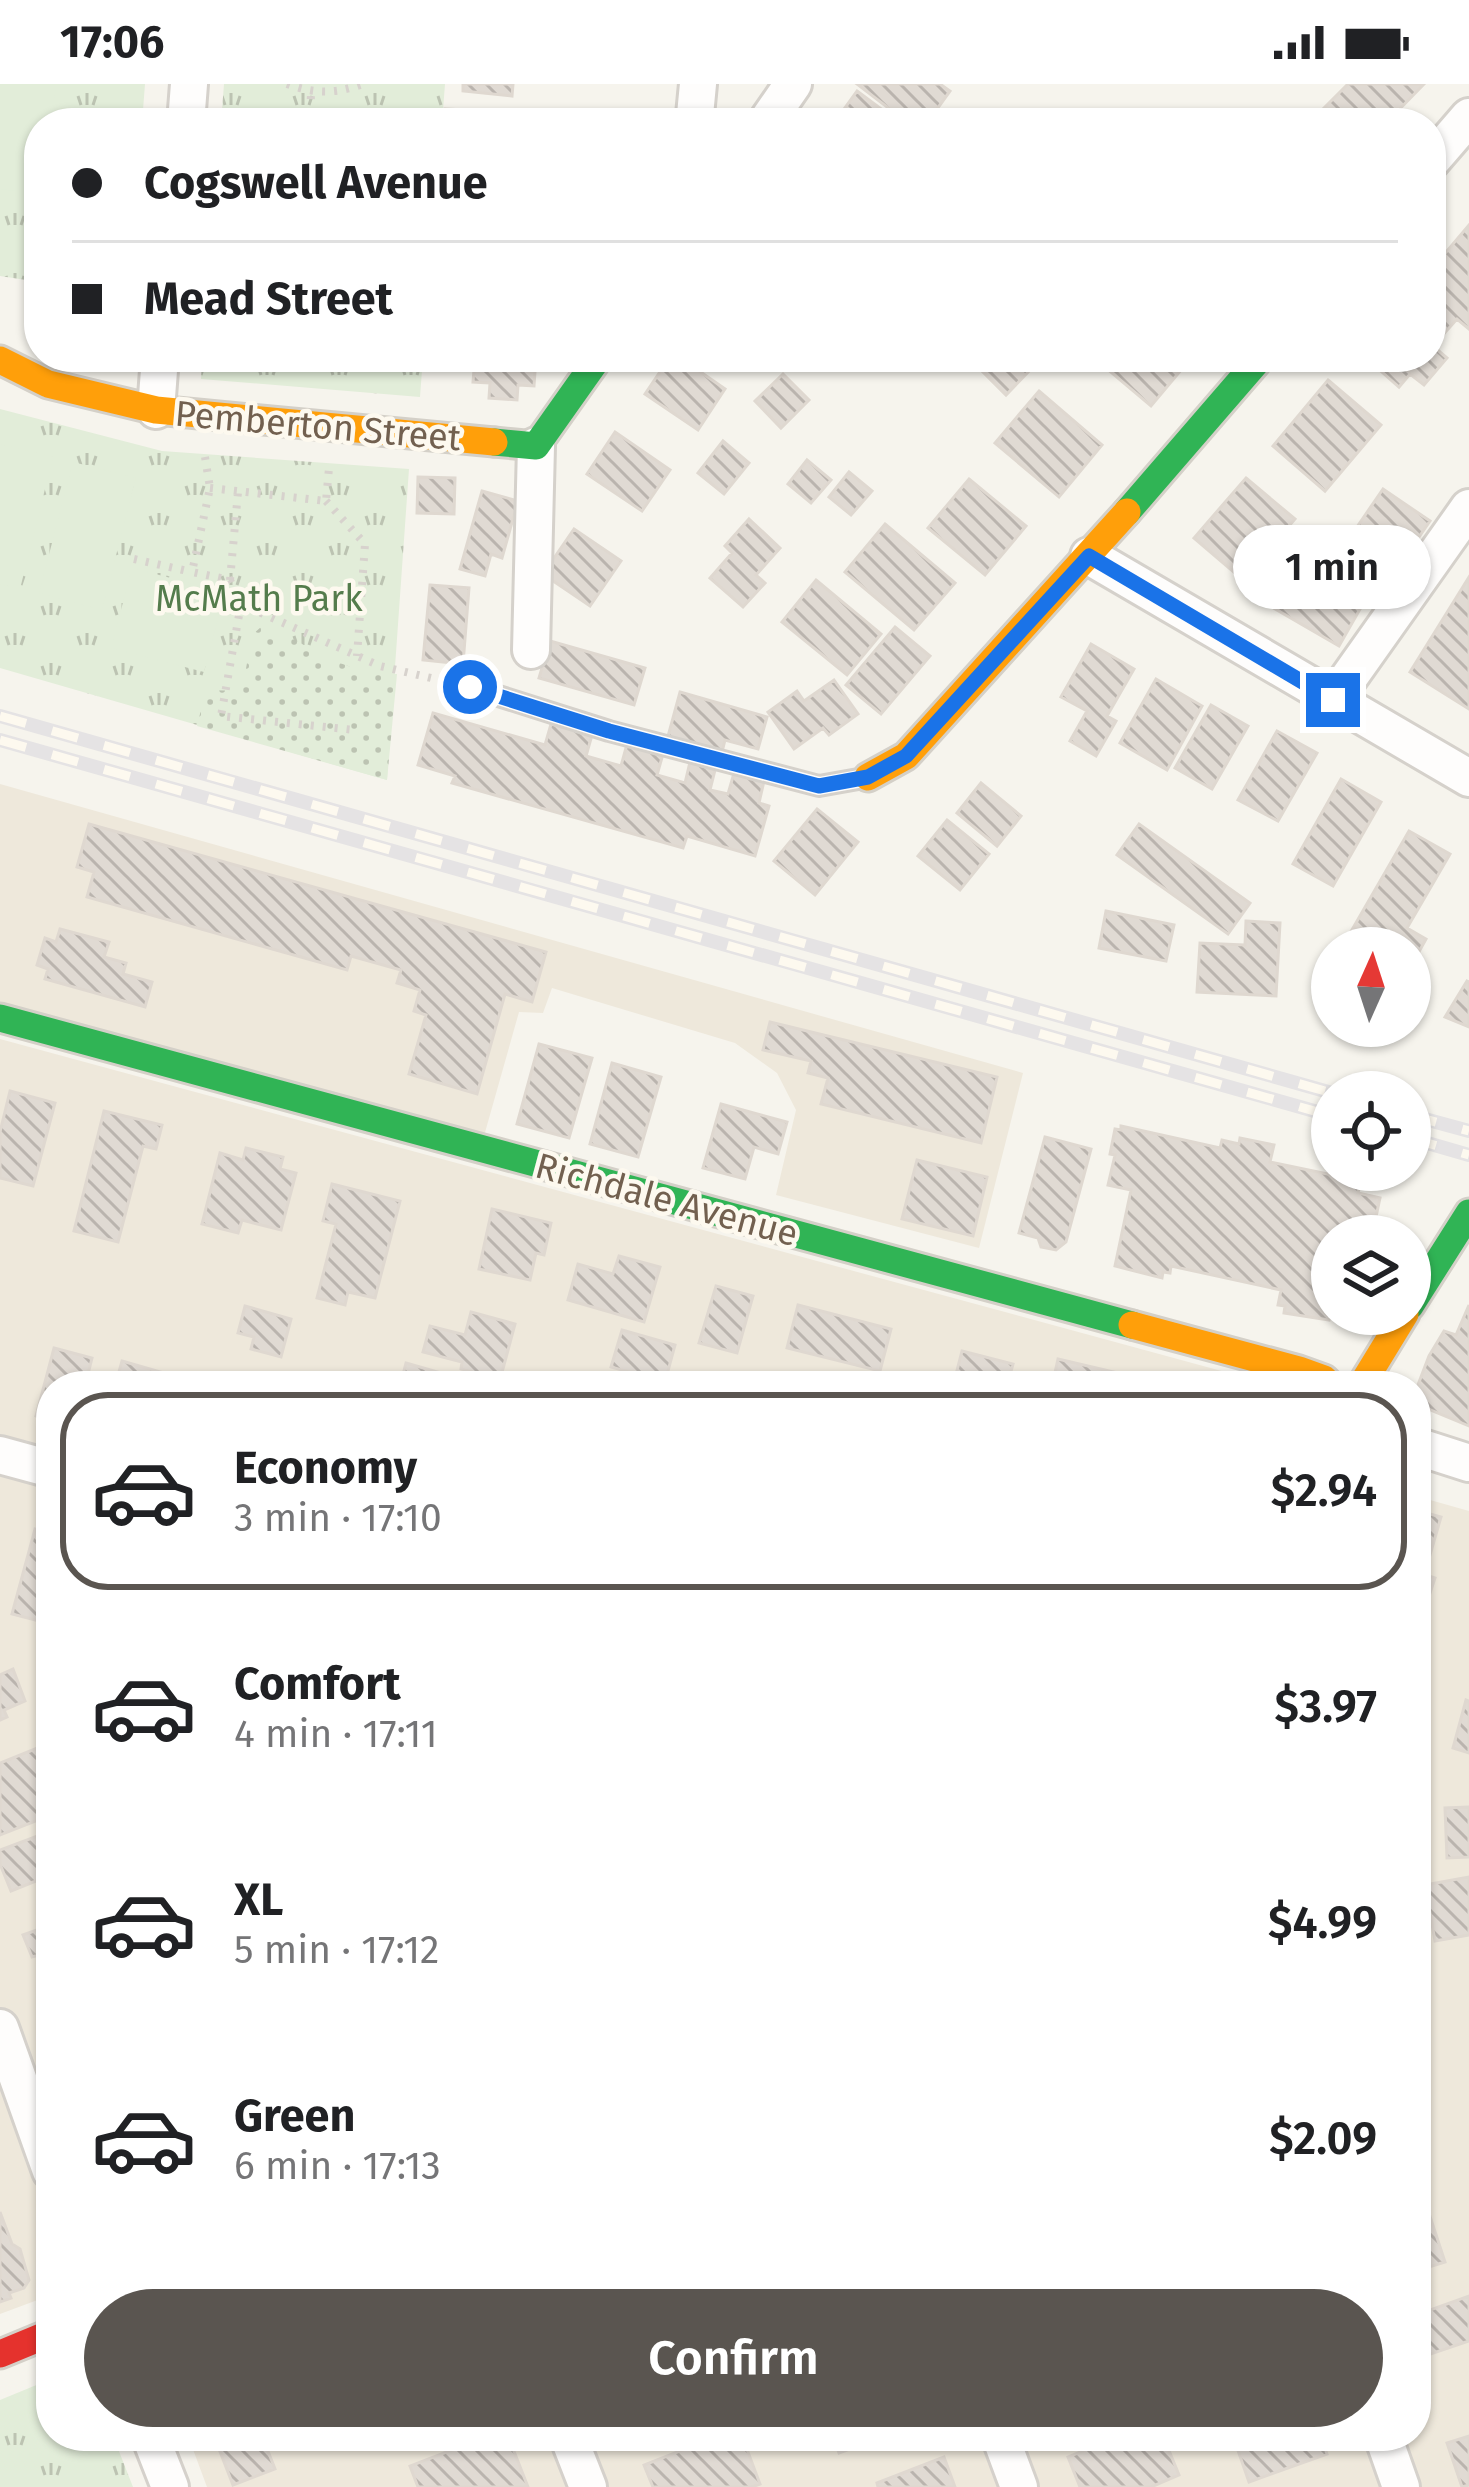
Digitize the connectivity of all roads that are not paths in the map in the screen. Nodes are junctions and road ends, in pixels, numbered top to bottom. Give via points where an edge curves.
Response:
1 (1469, 117) edge
2 (1446, 144) edge
3 (0, 360) edge
4 (159, 372) edge
5 (588, 372) edge
6 (1248, 372) edge
7 (156, 410) junction
8 (536, 446) junction
9 (1469, 508) edge
10 (1089, 556) junction
11 (531, 650) dead end
12 (470, 687) road end
13 (1333, 700) junction
14 (868, 777) joint
15 (1469, 778) edge
16 (0, 1018) edge
17 (1469, 1213) edge
18 (1431, 1273) edge
19 (1392, 1335) edge
20 (1301, 1371) edge
21 (1370, 1371) edge
22 (1431, 1451) edge
23 (0, 1455) edge
24 (1469, 1463) edge
25 (36, 1465) edge
26 (0, 2029) edge
27 (36, 2129) edge
28 (36, 2339) edge
29 (0, 2354) edge
30 (156, 2451) edge
31 (574, 2451) edge
32 (1006, 2451) edge
33 (1389, 2451) edge
34 (170, 2487) edge
35 (588, 2487) edge
36 (1019, 2487) edge
37 (1401, 2487) edge

1 - 2 street
3 - 7 street, Pemberton Street via 48,384
4 - 7 street
5 - 8 street
6 - 10 street
7 - 8 street, Pemberton Street
8 - 11 street
9 - 13 street
10 - 13 street
10 - 14 street via 906,756
12 - 14 lane via 819,786
13 - 15 street
16 - 20 street, Richdale Avenue
17 - 18 street
19 - 21 street
22 - 24 street
23 - 25 street
26 - 27 street
28 - 29 street
30 - 34 street
31 - 35 street
32 - 36 street
33 - 37 street

